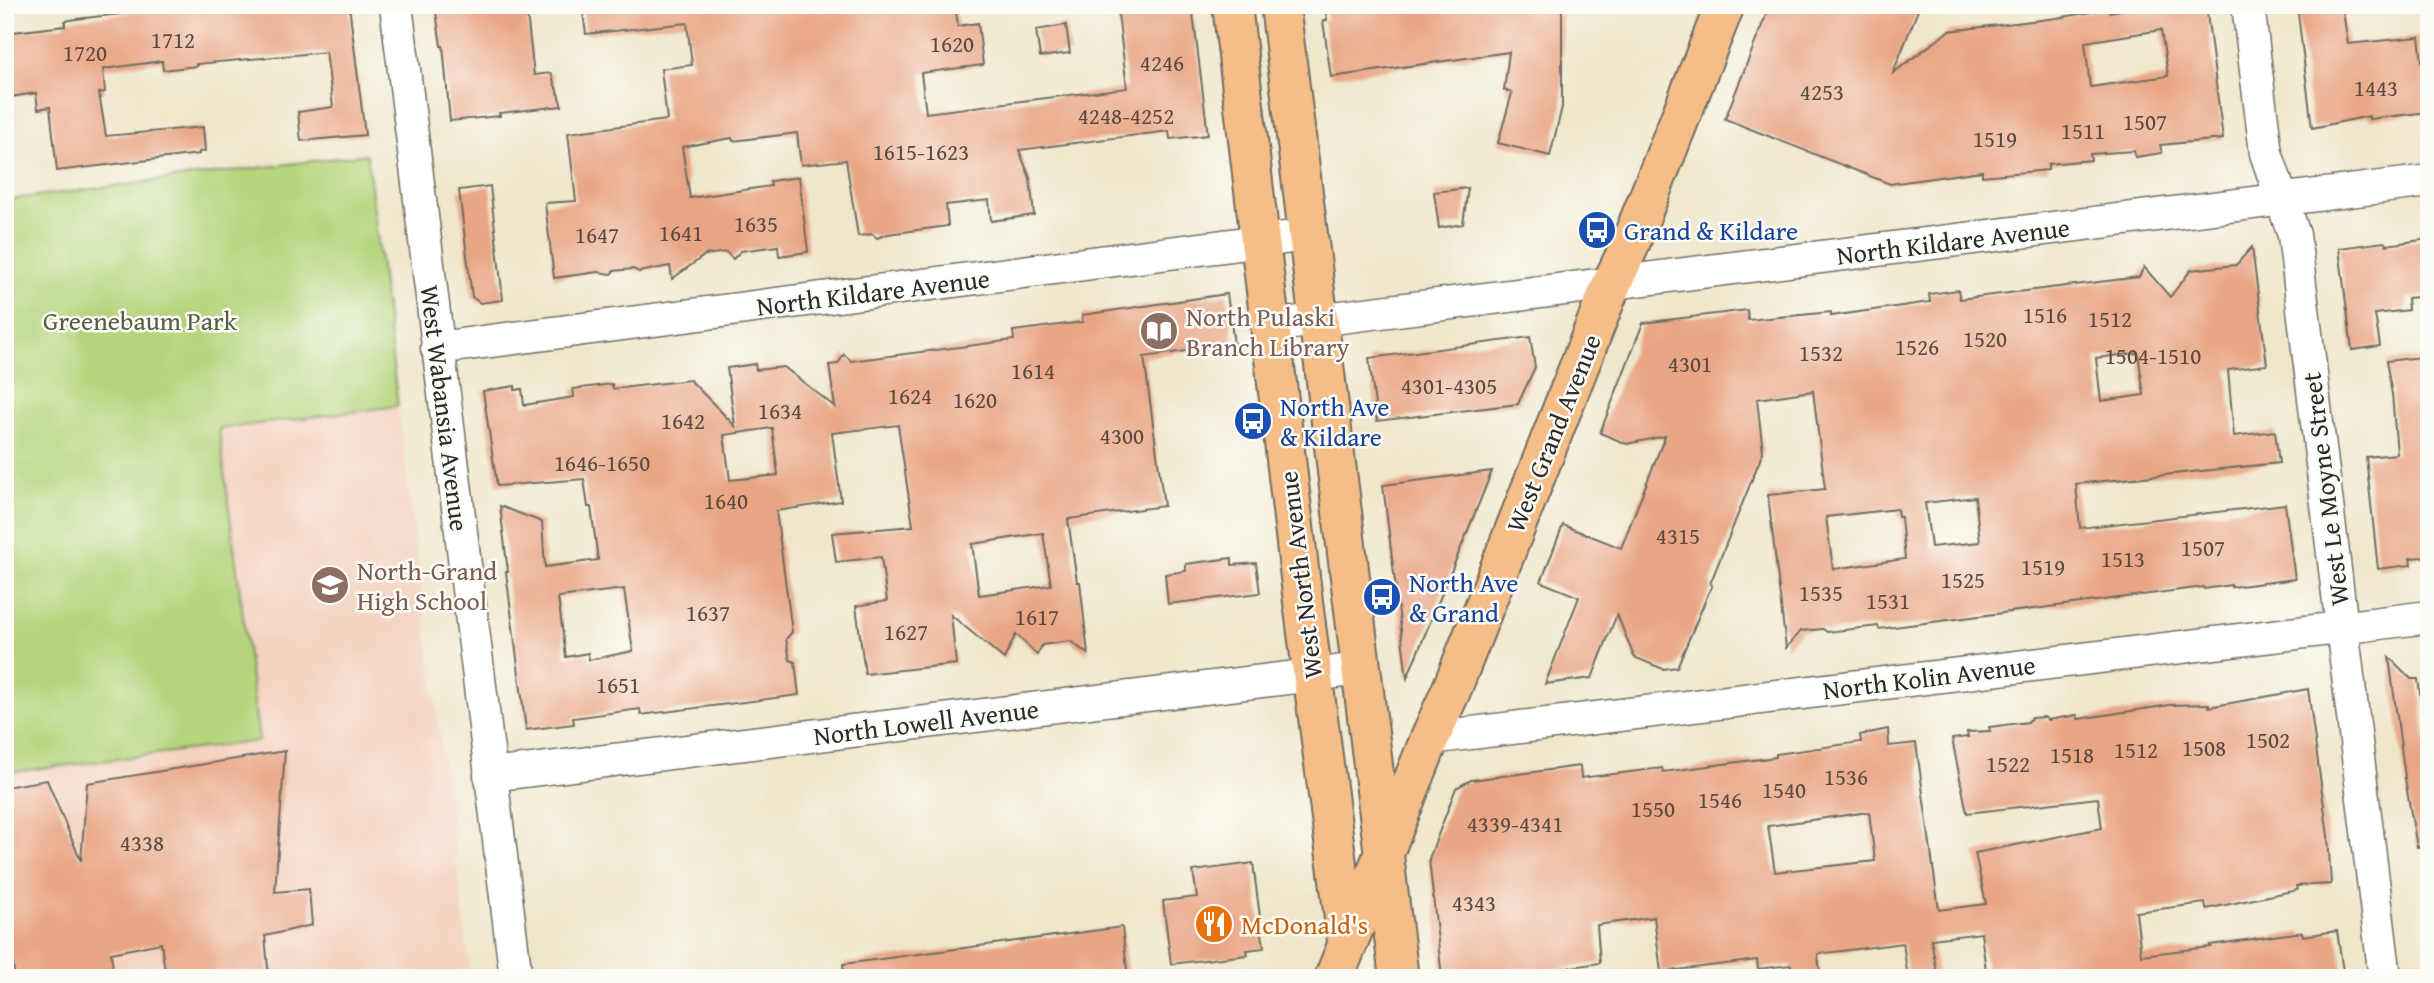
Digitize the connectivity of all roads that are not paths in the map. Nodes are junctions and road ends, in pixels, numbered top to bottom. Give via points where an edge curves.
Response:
1 (396, 5) edge
2 (1232, 5) edge
3 (1280, 5) edge
4 (1725, 5) edge
5 (2248, 5) edge
6 (2429, 181) edge
7 (2281, 199) junction
8 (1308, 235) junction
9 (1259, 242) junction
10 (1612, 284) junction
11 (1318, 320) junction
12 (1269, 327) junction
13 (438, 348) junction
14 (2429, 617) edge
15 (2342, 627) junction
16 (1361, 669) junction
17 (1312, 675) junction
18 (1430, 738) junction
19 (491, 775) junction
20 (1385, 851) junction
21 (1344, 966) edge
22 (516, 978) edge
23 (1399, 978) edge
24 (2385, 978) edge

1 - 13 street, West Wabansia Avenue
2 - 9 main road, West North Avenue
3 - 8 main road, West North Avenue
4 - 10 main road, West Grand Avenue
5 - 7 street, West Le Moyne Street via 2266,153
6 - 7 street, North Kildare Avenue
7 - 10 street, North Kildare Avenue
7 - 15 street, West Le Moyne Street via 2294,235
8 - 9 street, North Kildare Avenue
8 - 11 main road, West North Avenue
9 - 12 main road, West North Avenue
9 - 13 street, North Kildare Avenue
10 - 11 street, North Kildare Avenue
10 - 18 main road, West Grand Avenue
11 - 12 street, North Kildare Avenue
11 - 16 main road, West North Avenue
12 - 17 main road, West North Avenue
13 - 19 street, West Wabansia Avenue
14 - 15 street, North Kolin Avenue
15 - 18 street, North Kolin Avenue
15 - 24 street, West Le Moyne Street
16 - 17 street, North Lowell Avenue
16 - 20 main road, West North Avenue
17 - 19 street, North Lowell Avenue
17 - 21 main road, West North Avenue
18 - 20 main road, West Grand Avenue
19 - 22 street, West Wabansia Avenue
20 - 21 main road, West Grand Avenue
20 - 23 main road, West North Avenue

